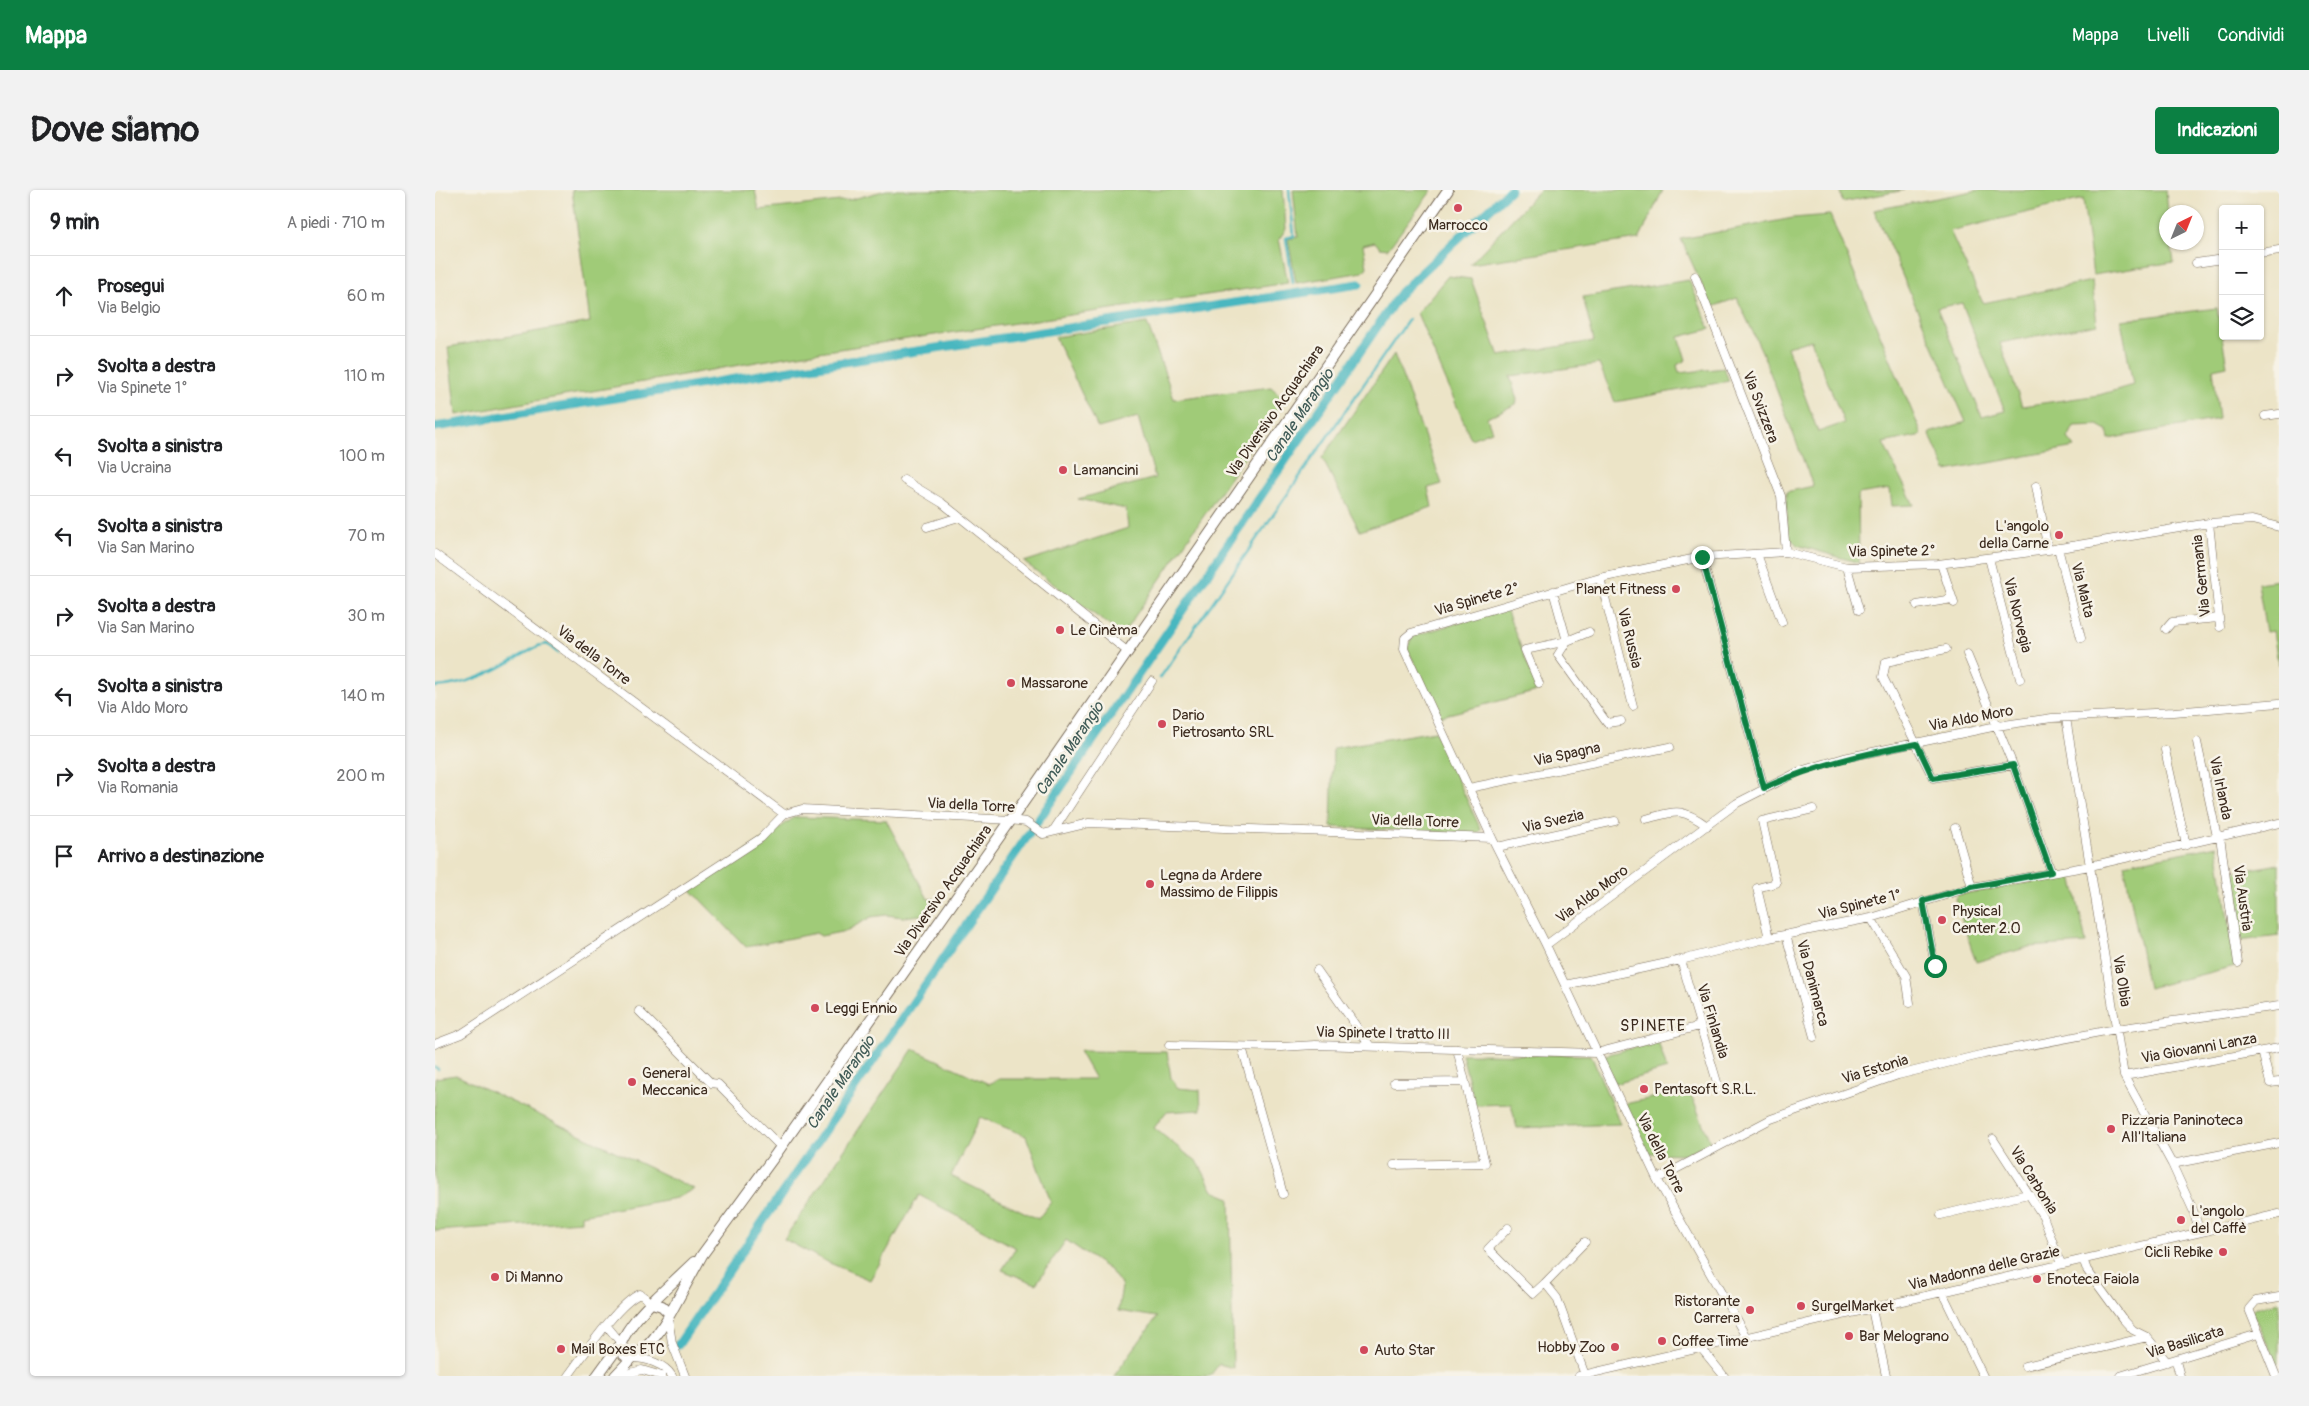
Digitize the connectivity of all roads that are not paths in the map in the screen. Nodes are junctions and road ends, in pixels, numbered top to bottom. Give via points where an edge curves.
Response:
1 (1448, 190) edge
2 (2279, 250) edge
3 (2264, 252) edge
4 (2219, 260) edge
5 (2196, 263) dead end
6 (1695, 276) dead end
7 (2279, 414) edge
8 (2265, 416) dead end
9 (904, 480) dead end
10 (2036, 486) dead end
11 (959, 517) junction
12 (2209, 523) junction
13 (927, 527) dead end
14 (2279, 527) edge
15 (2059, 548) junction
16 (2048, 550) junction
17 (1786, 552) junction
18 (435, 554) edge
19 (1757, 554) junction
20 (1702, 557) junction
21 (1989, 558) junction
22 (1941, 564) junction
23 (1847, 567) junction
24 (1600, 578) junction
25 (1553, 591) junction
26 (1917, 604) dead end
27 (1859, 610) dead end
28 (2219, 618) junction
29 (1782, 622) dead end
30 (2220, 626) dead end
31 (2167, 629) dead end
32 (1589, 632) dead end
33 (2081, 638) dead end
34 (1567, 641) junction
35 (1947, 649) dead end
36 (1127, 651) junction
37 (1967, 654) dead end
38 (2020, 679) dead end
39 (1152, 681) dead end
40 (1539, 683) dead end
41 (2279, 703) edge
42 (1633, 706) dead end
43 (2066, 718) junction
44 (1621, 721) dead end
45 (1997, 726) junction
46 (2197, 742) dead end
47 (1917, 744) junction
48 (1670, 746) dead end
49 (2165, 750) dead end
50 (2013, 765) junction
51 (1469, 788) junction
52 (1764, 788) junction
53 (1813, 809) dead end
54 (784, 814) junction
55 (1646, 819) dead end
56 (1011, 820) junction
57 (1615, 821) dead end
58 (2279, 823) edge
59 (1707, 826) junction
60 (1955, 828) dead end
61 (1053, 831) junction
62 (2221, 837) junction
63 (1492, 838) junction
64 (2186, 845) junction
65 (1497, 847) junction
66 (2090, 866) junction
67 (2051, 872) junction
68 (1972, 887) junction
69 (1923, 901) junction
70 (1871, 918) junction
71 (1786, 935) junction
72 (1769, 938) junction
73 (1546, 945) junction
74 (1681, 960) junction
75 (2238, 963) dead end
76 (1935, 966) dead end
77 (1317, 970) dead end
78 (1565, 985) junction
79 (1910, 1003) dead end
80 (2279, 1006) edge
81 (639, 1011) dead end
82 (1700, 1026) junction
83 (2116, 1030) junction
84 (1814, 1037) dead end
85 (435, 1044) edge
86 (1169, 1045) dead end
87 (1370, 1046) junction
88 (1242, 1047) junction
89 (1457, 1048) junction
90 (2279, 1048) edge
91 (2262, 1051) junction
92 (1596, 1053) junction
93 (2124, 1076) junction
94 (1464, 1082) junction
95 (2279, 1082) edge
96 (1394, 1083) dead end
97 (1719, 1089) dead end
98 (1993, 1139) dead end
99 (2279, 1143) edge
100 (781, 1147) junction
101 (2172, 1164) junction
102 (1394, 1166) dead end
103 (1657, 1179) junction
104 (1283, 1194) dead end
105 (2028, 1194) junction
106 (2279, 1214) edge
107 (1941, 1215) dead end
108 (1508, 1228) dead end
109 (2200, 1232) junction
110 (1585, 1242) dead end
111 (702, 1255) junction
112 (2083, 1259) junction
113 (2061, 1264) junction
114 (1545, 1283) junction
115 (1942, 1292) junction
116 (2279, 1297) edge
117 (652, 1302) junction
118 (1872, 1309) junction
119 (669, 1316) junction
120 (607, 1326) junction
121 (2258, 1334) junction
122 (1745, 1337) junction
123 (2147, 1337) junction
124 (621, 1343) junction
125 (1701, 1348) junction
126 (632, 1358) junction
127 (2176, 1361) junction
128 (2167, 1362) junction
129 (2025, 1366) dead end
130 (2276, 1371) edge
131 (1582, 1375) edge
132 (569, 1376) edge
133 (597, 1376) edge
134 (617, 1376) edge
135 (662, 1376) edge
136 (672, 1376) edge
137 (685, 1376) edge
138 (1724, 1376) edge
139 (1886, 1376) edge
140 (1983, 1376) edge
141 (2120, 1376) edge
142 (2180, 1376) edge

1 - 36 main road, Via Diversivo Acquachiara
2 - 3 street
4 - 5 street
6 - 17 street, Via Svizzera via 1781,496
7 - 8 street
9 - 11 street via 943,503
10 - 16 street
11 - 13 street
11 - 36 street
12 - 14 street, Via Spinete 2° via 2252,520
12 - 15 street, Via Spinete 2°
12 - 28 street, Via Germania
15 - 16 street, Via Spinete 2°
15 - 33 street, Via Malta
16 - 21 street, Via Spinete 2°
17 - 19 street, Via Spinete 2°
17 - 23 street, Via Spinete 2°
18 - 54 street, Via della Torre
19 - 20 street, Via Spinete 2°
19 - 29 street
20 - 24 street, Via Spinete 2°
20 - 52 street
21 - 22 street, Via Spinete 2°
21 - 38 street, Via Norvegia
22 - 23 street, Via Spinete 2°
22 - 26 street via 1953,601
23 - 27 street
24 - 25 street, Via Spinete 2°
24 - 42 street, Via Russia
25 - 34 street
25 - 51 street, Via Spinete 2° via 1411,633 1405,638 1404,649
28 - 30 street, Via Germania
28 - 31 street via 2172,622
32 - 34 street
34 - 40 street via 1525,650
34 - 44 street via 1558,655 1607,723
35 - 47 street via 1886,662 1883,677
36 - 56 main road, Via Diversivo Acquachiara
37 - 45 street
39 - 61 street
41 - 43 street, Via Aldo Moro
43 - 45 street, Via Aldo Moro
43 - 66 street, Via Olbia
45 - 47 street, Via Aldo Moro
45 - 50 street
46 - 62 street, Via Irlanda via 2216,832
47 - 50 street via 1933,778
47 - 52 street, Via Aldo Moro via 1844,758 1800,771
48 - 51 street, Via Spagna
49 - 64 street
50 - 67 street
51 - 63 street, Via Spinete 2°
52 - 59 street, Via Aldo Moro
53 - 72 street via 1761,821 1776,883 1757,888
54 - 56 street, Via della Torre via 802,810
54 - 85 street via 761,838 461,1034
55 - 59 street via 1671,812 1689,813
56 - 61 street, Via della Torre via 1026,822 1043,834
56 - 100 main road, Via Diversivo Acquachiara
57 - 65 street, Via Svezia
58 - 62 street, Via Spinete 1°
59 - 73 street, Via Aldo Moro
60 - 68 street
61 - 63 street, Via della Torre via 1089,824
62 - 64 street, Via Spinete 1°
62 - 75 street, Via Austria
63 - 65 street, Via della Torre
64 - 66 street, Via Spinete 1°
65 - 73 street, Via della Torre
66 - 67 street, Via Spinete 1°
66 - 83 street, Via Olbia
67 - 68 street, Via Spinete 1°
68 - 69 street, Via Spinete 1°
69 - 70 street, Via Spinete 1° via 1902,911
69 - 76 street
70 - 71 street, Via Spinete 1°
70 - 79 street via 1906,976
71 - 72 street, Via Spinete 1°
71 - 84 street, Via Danimarca
72 - 74 street, Via Spinete 1°
73 - 78 street, Via della Torre
74 - 78 street, Via Spinete 1°
74 - 82 street, Via Finlandia
77 - 87 street
78 - 92 street, Via della Torre
80 - 83 street, Via Estonia
81 - 100 street
82 - 92 street
82 - 97 street, Via Finlandia
83 - 93 street, Via Olbia
83 - 103 street, Via Estonia via 1984,1054 1898,1075 1771,1119
86 - 88 street, Via Spinete I tratto III
87 - 88 street, Via Spinete I tratto III
87 - 89 street, Via Spinete I tratto III
88 - 104 street
89 - 92 street, Via Spinete I tratto III via 1586,1050
89 - 94 street
90 - 91 street, Via Giovanni Lanza
91 - 93 street, Via Giovanni Lanza
91 - 95 street via 2270,1084
92 - 103 street, Via della Torre
93 - 101 street, Via Olbia
94 - 96 street
94 - 102 street via 1485,1163
98 - 105 street, Via Carbonia
99 - 101 street
100 - 111 main road, Via Diversivo Acquachiara
101 - 109 street, Via Olbia
103 - 122 street, Via della Torre
105 - 107 street
105 - 113 street, Via Carbonia via 2043,1216
106 - 109 street, Via Madonna delle Grazie
108 - 114 street via 1488,1249 1533,1294
109 - 112 street, Via Madonna delle Grazie
110 - 114 street
111 - 117 main road
111 - 119 main road
112 - 113 street, Via Madonna delle Grazie
112 - 123 street via 2087,1270 2121,1318 2133,1330
113 - 115 street, Via Madonna delle Grazie
114 - 131 street via 1557,1298
115 - 118 street, Via Madonna delle Grazie
115 - 140 street
116 - 121 street via 2256,1301 2249,1309
117 - 119 main road via 662,1306
117 - 120 street via 639,1294 631,1297
117 - 124 main road via 636,1319
118 - 122 street, Via Madonna delle Grazie
118 - 139 street
119 - 126 main road via 652,1341
119 - 137 street via 672,1343
120 - 124 street
120 - 132 street
121 - 127 street, Via Basilicata
121 - 130 street
122 - 125 street, Via Madonna delle Grazie
123 - 128 street
123 - 129 street
124 - 126 main road via 625,1355
124 - 133 main road
125 - 131 street, Via Madonna delle Grazie
125 - 138 street
126 - 134 main road
126 - 136 street via 659,1364
127 - 128 street, Via Basilicata
127 - 142 street
128 - 141 street, Via Basilicata
134 - 135 street via 642,1370

